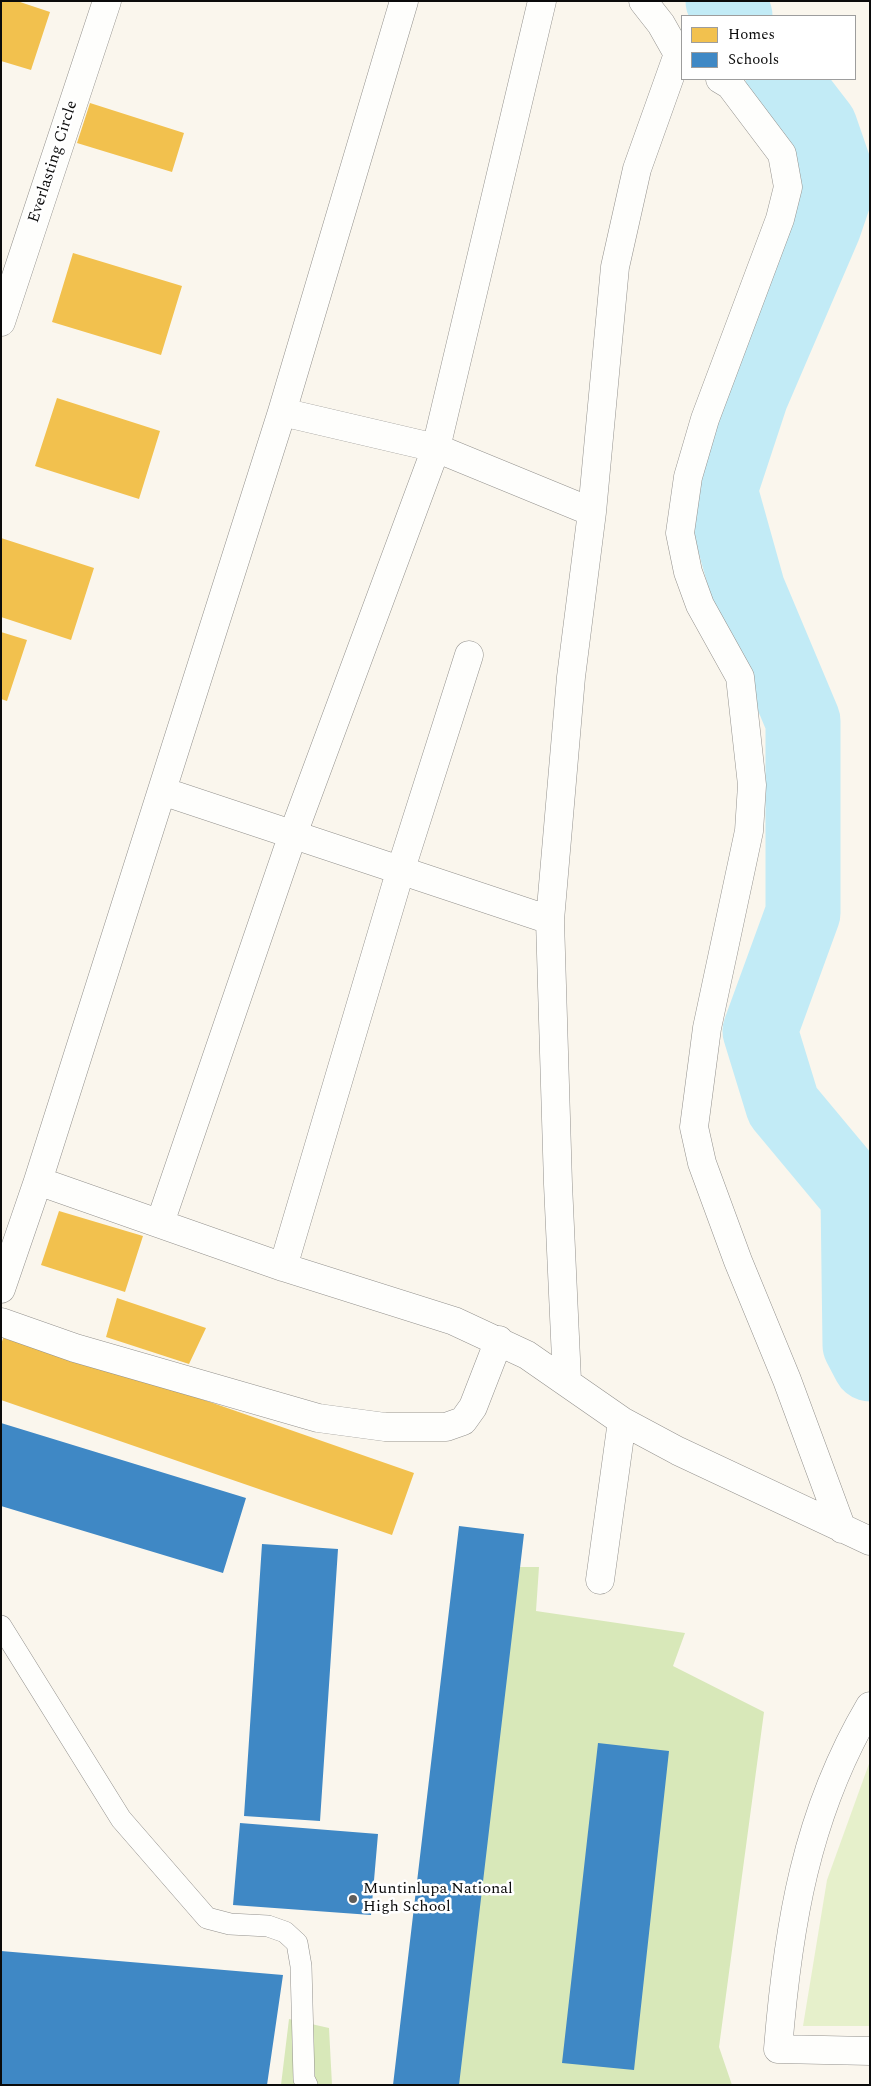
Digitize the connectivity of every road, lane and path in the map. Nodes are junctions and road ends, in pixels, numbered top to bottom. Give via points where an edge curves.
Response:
1 (107, 1) edge
2 (404, 1) edge
3 (542, 1) edge
4 (643, 1) edge
5 (680, 55) edge
6 (722, 80) edge
7 (1, 322) edge
8 (282, 412) junction
9 (436, 448) junction
10 (592, 512) junction
11 (469, 655) dead end
12 (162, 791) junction
13 (293, 834) junction
14 (400, 872) junction
15 (550, 920) junction
16 (38, 1181) junction
17 (160, 1223) junction
18 (283, 1267) junction
19 (1, 1288) edge
20 (1, 1322) edge
21 (498, 1340) junction
22 (567, 1381) junction
23 (622, 1421) junction
24 (842, 1529) junction
25 (870, 1541) edge
26 (600, 1580) dead end
27 (1, 1626) edge
28 (870, 1706) edge
29 (870, 2051) edge
30 (307, 2085) edge

1 - 7 street, Everlasting Circle
2 - 8 street
3 - 9 street
4 - 5 street
5 - 10 street via 637,169 615,267
6 - 24 street via 730,85 782,154 788,187 780,219 705,420 688,476 680,533 688,572 700,605 740,677 752,785 748,831 708,1028 694,1127 702,1163 738,1261 787,1380
8 - 9 street
8 - 12 street
9 - 10 street
9 - 13 street
10 - 15 street via 571,676
11 - 14 street
12 - 13 street
12 - 16 street
13 - 14 street
13 - 17 street
14 - 15 street
14 - 18 street
15 - 22 street
16 - 17 street
16 - 19 street
17 - 18 street
18 - 21 street via 454,1321
20 - 21 street via 75,1348 318,1418 385,1427 446,1427 463,1421 473,1406
21 - 22 street
22 - 23 street
23 - 24 street
23 - 26 street
24 - 25 street
27 - 30 lane via 121,1819 207,1918 230,1924 268,1926 285,1932 297,1943 301,1966 304,2079
28 - 29 street via 852,1736 823,1804 801,1877 784,1969 778,2049

